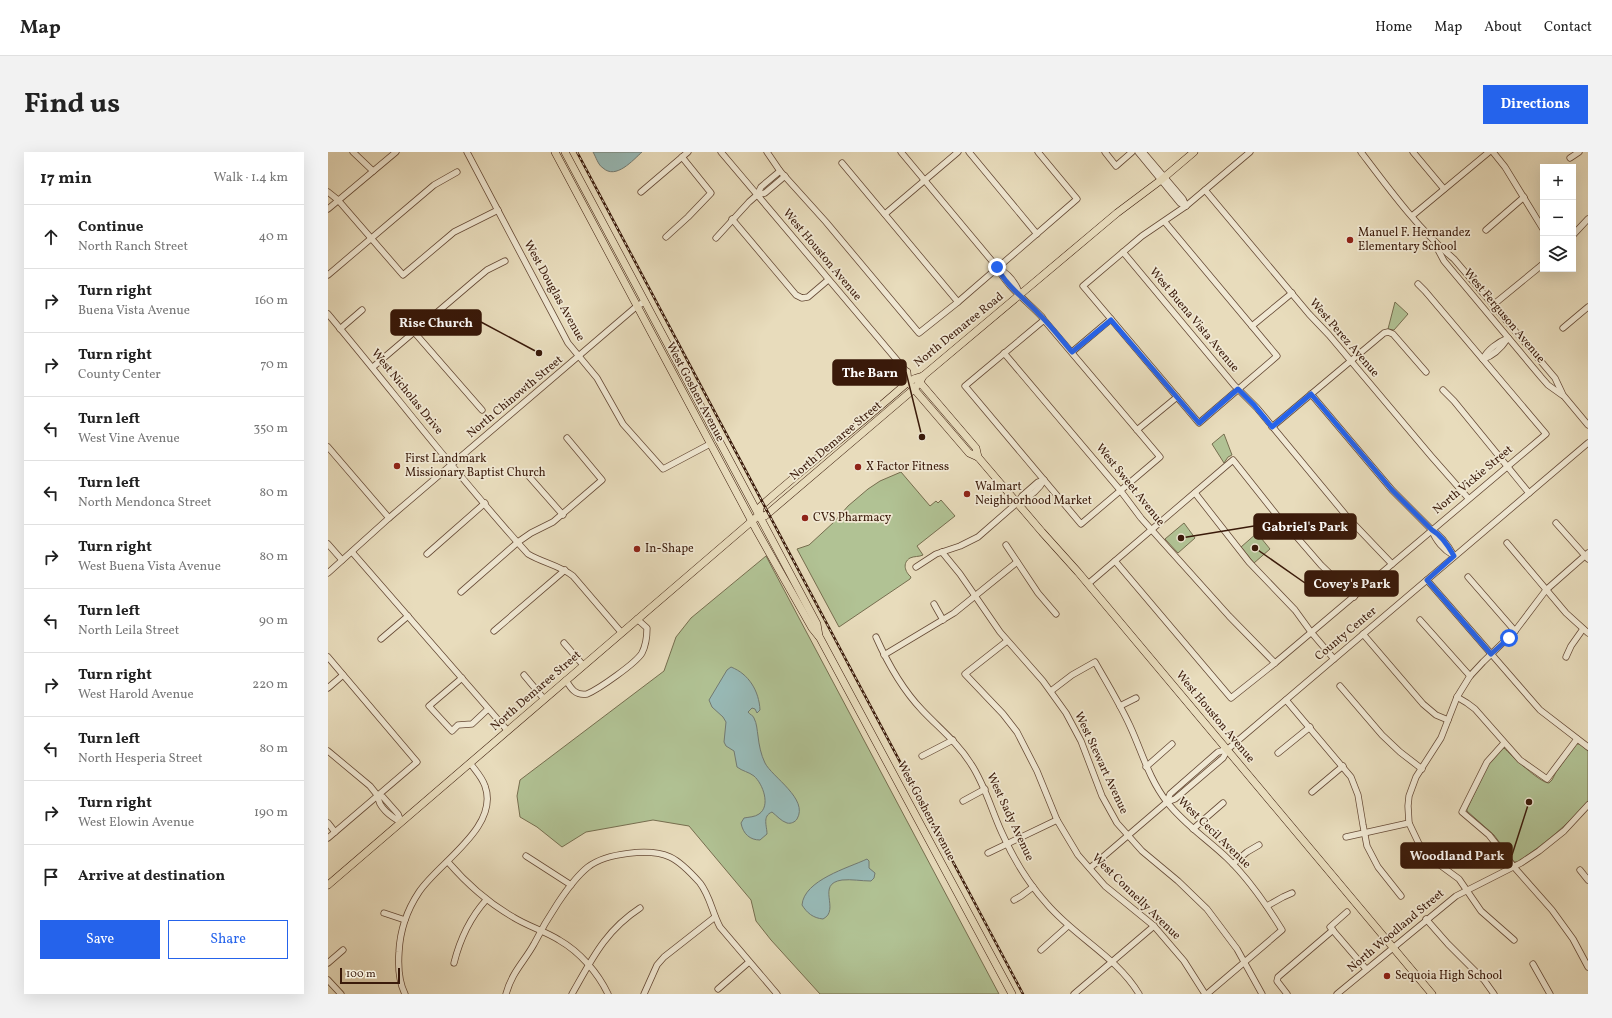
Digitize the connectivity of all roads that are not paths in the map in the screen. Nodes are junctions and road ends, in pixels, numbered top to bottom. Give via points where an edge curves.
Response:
1 (353, 152) edge
2 (396, 152) edge
3 (467, 152) edge
4 (555, 152) edge
5 (561, 152) edge
6 (565, 152) edge
7 (688, 152) edge
8 (721, 152) edge
9 (767, 152) edge
10 (901, 152) edge
11 (958, 152) edge
12 (969, 152) edge
13 (1038, 152) edge
14 (1105, 152) edge
15 (1132, 152) edge
16 (1138, 152) edge
17 (1143, 152) edge
18 (1194, 152) edge
19 (1250, 152) edge
20 (1361, 152) edge
21 (1412, 152) edge
22 (1489, 152) edge
23 (1494, 152) edge
24 (1579, 152) edge
25 (682, 157) junction
26 (1570, 158) dead end
27 (842, 163) dead end
28 (373, 170) junction
29 (780, 171) junction
30 (457, 172) dead end
31 (576, 172) junction
32 (785, 176) junction
33 (1163, 179) junction
34 (924, 180) junction
35 (1444, 189) junction
36 (1205, 190) junction
37 (328, 192) edge
38 (641, 192) dead end
39 (757, 195) junction
40 (1524, 197) junction
41 (338, 200) junction
42 (1186, 206) junction
43 (328, 209) edge
44 (498, 210) junction
45 (885, 214) junction
46 (1412, 216) junction
47 (732, 219) junction
48 (1588, 219) edge
49 (1164, 221) junction
50 (1540, 224) edge
51 (1486, 230) dead end
52 (1576, 232) edge
53 (1037, 234) junction
54 (666, 237) dead end
55 (371, 238) junction
56 (716, 238) dead end
57 (1435, 244) junction
58 (1123, 252) junction
59 (505, 261) dead end
60 (1540, 266) edge
61 (997, 267) junction
62 (328, 275) edge
63 (828, 280) junction
64 (1418, 284) dead end
65 (1292, 293) junction
66 (1020, 294) junction
67 (644, 302) junction
68 (958, 302) junction
69 (1493, 305) junction
70 (637, 306) junction
71 (1588, 307) edge
72 (362, 310) dead end
73 (328, 314) edge
74 (1044, 320) junction
75 (1111, 320) junction
76 (1252, 326) junction
77 (1563, 328) dead end
78 (340, 329) junction
79 (414, 332) junction
80 (1508, 338) junction
81 (1072, 352) junction
82 (1004, 353) junction
83 (579, 357) junction
84 (1483, 359) junction
85 (1351, 361) junction
86 (373, 368) junction
87 (907, 372) junction
88 (1426, 372) dead end
89 (920, 379) junction
90 (908, 382) junction
91 (914, 389) junction
92 (1238, 389) junction
93 (1443, 390) dead end
94 (1311, 394) junction
95 (1563, 395) junction
96 (1176, 397) junction
97 (482, 410) dead end
98 (861, 423) junction
99 (1588, 425) edge
100 (1272, 427) junction
101 (1138, 430) junction
102 (567, 438) dead end
103 (1588, 443) edge
104 (710, 444) junction
105 (328, 447) edge
106 (831, 447) joint
107 (978, 457) junction
108 (830, 460) junction
109 (452, 465) junction
110 (1506, 466) junction
111 (526, 473) dead end
112 (1044, 480) junction
113 (1120, 490) junction
114 (1195, 493) junction
115 (1529, 493) junction
116 (1468, 498) junction
117 (1017, 503) junction
118 (485, 504) junction
119 (563, 515) junction
120 (758, 515) junction
121 (389, 518) junction
122 (1279, 518) dead end
123 (752, 521) junction
124 (1556, 523) dead end
125 (1152, 530) junction
126 (1432, 530) junction
127 (1295, 535) dead end
128 (518, 542) junction
129 (328, 544) edge
130 (1507, 544) dead end
131 (1006, 546) dead end
132 (352, 552) junction
133 (942, 552) junction
134 (427, 554) dead end
135 (1454, 556) junction
136 (1587, 556) edge
137 (342, 560) junction
138 (1115, 561) junction
139 (1017, 562) junction
140 (1392, 564) junction
141 (916, 567) dead end
142 (565, 570) junction
143 (328, 573) edge
144 (1468, 576) dead end
145 (1427, 580) junction
146 (1088, 584) junction
147 (1546, 590) junction
148 (461, 592) dead end
149 (975, 597) junction
150 (1354, 597) junction
151 (934, 604) dead end
152 (1056, 614) dead end
153 (408, 616) junction
154 (637, 619) junction
155 (943, 620) junction
156 (1420, 620) dead end
157 (494, 631) dead end
158 (1585, 631) edge
159 (621, 632) junction
160 (1311, 632) junction
161 (1515, 632) junction
162 (1363, 634) junction
163 (876, 637) dead end
164 (820, 638) junction
165 (381, 639) dead end
166 (1007, 641) junction
167 (564, 643) dead end
168 (884, 654) junction
169 (1491, 654) junction
170 (328, 657) edge
171 (1566, 657) dead end
172 (1334, 659) junction
173 (1275, 664) junction
174 (583, 665) junction
175 (343, 675) junction
176 (524, 675) dead end
177 (1470, 676) junction
178 (462, 678) junction
179 (566, 680) junction
180 (1340, 686) dead end
181 (328, 688) edge
182 (1051, 691) junction
183 (1457, 697) junction
184 (1136, 698) dead end
185 (544, 699) junction
186 (1286, 700) junction
187 (1120, 706) junction
188 (488, 709) junction
189 (1448, 720) junction
190 (1310, 726) junction
191 (507, 730) junction
192 (1577, 739) junction
193 (953, 740) junction
194 (1504, 743) junction
195 (1172, 744) dead end
196 (1588, 747) edge
197 (1228, 749) junction
198 (328, 751) edge
199 (1278, 753) dead end
200 (922, 756) dead end
201 (470, 763) junction
202 (1343, 766) junction
203 (1146, 767) junction
204 (1422, 769) junction
205 (985, 789) junction
206 (1312, 792) dead end
207 (378, 796) junction
208 (963, 801) dead end
209 (1167, 802) junction
210 (1223, 803) dead end
211 (1587, 807) edge
212 (1057, 820) junction
213 (401, 822) junction
214 (328, 823) edge
215 (1409, 823) junction
216 (1193, 829) junction
217 (336, 832) junction
218 (1364, 833) junction
219 (1127, 835) junction
220 (1346, 837) dead end
221 (328, 838) edge
222 (1007, 843) junction
223 (1259, 845) dead end
224 (988, 853) dead end
225 (526, 856) dead end
226 (448, 862) junction
227 (1233, 864) junction
228 (1514, 867) junction
229 (1090, 868) junction
230 (1580, 870) dead end
231 (1588, 880) edge
232 (328, 885) edge
233 (571, 885) junction
234 (1033, 887) junction
235 (1468, 890) junction
236 (1292, 893) dead end
237 (1401, 896) dead end
238 (486, 900) junction
239 (1014, 900) dead end
240 (1267, 906) junction
241 (640, 908) dead end
242 (1347, 912) dead end
243 (384, 913) dead end
244 (715, 917) junction
245 (1426, 919) junction
246 (405, 920) junction
247 (1068, 926) junction
248 (1154, 926) junction
249 (540, 930) junction
250 (1333, 930) junction
251 (1514, 940) dead end
252 (1394, 947) junction
253 (343, 950) dead end
254 (1041, 950) dead end
255 (1112, 961) junction
256 (749, 962) junction
257 (328, 963) edge
258 (454, 963) dead end
259 (1244, 963) junction
260 (1533, 964) dead end
261 (588, 965) junction
262 (1588, 967) edge
263 (1366, 970) junction
264 (328, 980) edge
265 (718, 989) dead end
266 (341, 994) edge
267 (405, 994) edge
268 (506, 994) edge
269 (572, 994) edge
270 (608, 994) edge
271 (644, 994) edge
272 (777, 994) edge
273 (1012, 994) edge
274 (1074, 994) edge
275 (1140, 994) edge
276 (1206, 994) edge
277 (1262, 994) edge
278 (1284, 994) edge
279 (1337, 994) edge
280 (1432, 994) edge
281 (1494, 994) edge
282 (1550, 994) edge

1 - 28 street
2 - 28 street
3 - 44 street, West Douglas Avenue
4 - 70 main road, West Goshen Avenue
5 - 31 main road via 571,170
6 - 31 main road, West Goshen Avenue
7 - 25 street
8 - 39 street, West Houston Avenue
9 - 29 street
10 - 34 street
11 - 34 street
12 - 53 street
13 - 53 street via 1077,199
14 - 15 street via 1116,166
16 - 33 street
17 - 33 street
18 - 33 main road, North Demaree Road
19 - 36 street
20 - 46 street, West Ferguson Avenue
21 - 35 street
22 - 35 street
23 - 40 street
24 - 26 street
25 - 38 street
25 - 54 street via 710,193
27 - 45 street
28 - 41 street
29 - 32 street
29 - 39 street via 761,187
30 - 55 street via 434,185
31 - 67 main road, West Goshen Avenue
32 - 39 street via 765,193
32 - 68 street via 919,333
33 - 42 street
33 - 66 main road, North Demaree Road via 1117,213
34 - 45 street
34 - 61 street
35 - 46 street
36 - 42 street
36 - 65 street, West Perez Avenue
37 - 41 street
39 - 47 street
39 - 63 street, West Houston Avenue
40 - 50 street
40 - 51 street
41 - 43 street
41 - 55 street
42 - 49 street
44 - 55 street via 454,232 403,275
44 - 83 street, West Douglas Avenue via 568,343
45 - 68 street
46 - 57 street, West Ferguson Avenue
47 - 56 street
47 - 63 street via 796,295 808,297
48 - 52 street
49 - 58 street
49 - 76 street
53 - 61 street
55 - 62 street
57 - 69 street, West Ferguson Avenue via 1454,260
57 - 80 street, West Ferguson Avenue via 1444,261
58 - 75 street via 1083,286
58 - 92 street, West Buena Vista Avenue
59 - 79 street via 487,270
60 - 69 street
61 - 66 street via 1008,284
61 - 68 street
63 - 87 street, West Houston Avenue
64 - 84 street
65 - 76 street
65 - 85 street, West Perez Avenue
66 - 74 street
66 - 89 main road, North Demaree Road
67 - 70 street, North Chinowth Street
67 - 120 main road, West Goshen Avenue
69 - 95 street, West Ferguson Avenue via 1555,378
70 - 83 street, North Chinowth Street
70 - 104 main road, West Goshen Avenue
71 - 77 street
72 - 78 street
73 - 78 street, West Nicholas Drive
74 - 81 street
74 - 82 street
75 - 81 street
75 - 96 street
76 - 92 street via 1277,356
78 - 86 street, West Nicholas Drive
79 - 86 street
79 - 97 street
80 - 84 street via 1501,340
80 - 95 street, West Ferguson Avenue via 1548,385
81 - 101 street
82 - 112 street via 965,386
82 - 113 street, West Sweet Avenue
83 - 104 street, West Douglas Avenue via 597,378 623,424 663,469
83 - 109 street, North Chinowth Street
84 - 110 street, North Vickie Street via 1546,434
85 - 88 street via 1382,334 1388,332 1396,337
85 - 94 street
85 - 116 street, West Perez Avenue
86 - 109 street, West Nicholas Drive
87 - 89 main road, West Houston Avenue
87 - 90 main road
89 - 90 main road, North Demaree Road
89 - 91 main road, North Demaree Street
89 - 107 main road, West Houston Avenue via 976,448
90 - 91 main road, West Houston Avenue
90 - 98 main road, North Demaree Road
91 - 107 main road, West Houston Avenue via 969,454
91 - 108 main road, North Demaree Street
92 - 96 street via 1199,423
92 - 100 street, West Buena Vista Avenue
93 - 110 street
94 - 100 street
94 - 126 street via 1392,490
95 - 99 street, West Ferguson Avenue
96 - 101 street
98 - 106 main road, North Demaree Road
98 - 108 main road via 857,432 832,453
100 - 140 street, West Buena Vista Avenue via 1346,516
101 - 113 street via 1160,457
102 - 119 street via 602,480
103 - 115 street, County Center
104 - 123 main road, West Goshen Avenue
105 - 121 street
106 - 120 main road, North Demaree Street via 760,507
107 - 117 main road, West Houston Avenue
108 - 120 main road, North Demaree Street via 765,516
109 - 118 street, West Nicholas Drive
109 - 121 street, North Chinowth Street
110 - 115 street
110 - 116 street, North Vickie Street
111 - 119 street
112 - 113 street via 1081,524
112 - 117 street via 1038,482
113 - 125 street, West Sweet Avenue
114 - 122 street via 1233,460
114 - 125 street
114 - 160 street via 1249,562 1295,610
115 - 135 street, County Center
116 - 126 street, North Vickie Street
117 - 133 street via 978,537
117 - 146 main road, West Houston Avenue
118 - 128 street, West Nicholas Drive
118 - 134 street
119 - 128 street
120 - 123 main road, North Demaree Street
120 - 164 main road, West Goshen Avenue via 817,624
121 - 132 street, North Chinowth Street
123 - 154 main road, North Demaree Street
123 - 164 main road, West Goshen Avenue
124 - 136 street
125 - 138 street
125 - 173 street, West Sweet Avenue
126 - 135 street via 1447,552
126 - 140 street, North Vickie Street
127 - 150 street
128 - 142 street, West Nicholas Drive via 528,554 539,561
128 - 148 street
129 - 137 street
130 - 147 street
131 - 139 street
132 - 137 street, North Chinowth Street
132 - 153 street
133 - 141 street
133 - 149 street, West Stewart Avenue
135 - 145 street, County Center
136 - 147 street
137 - 143 street, North Chinowth Street
138 - 146 street
138 - 173 street, North Vickie Street via 1231,698
139 - 149 street
139 - 152 street
140 - 150 street, North Vickie Street
142 - 157 street
142 - 159 street, West Nicholas Drive
144 - 161 street
145 - 162 street, County Center
145 - 169 street
146 - 197 main road, West Houston Avenue
147 - 158 street
147 - 161 street
149 - 155 street
149 - 166 street, West Stewart Avenue
150 - 160 street, North Vickie Street
151 - 155 street
153 - 165 street
153 - 178 street
154 - 159 main road, North Demaree Street
154 - 179 street via 647,633 645,647 634,661 591,692 582,695 578,694
155 - 168 street
156 - 177 street
158 - 171 street via 1571,646
159 - 174 main road, North Demaree Street
160 - 172 street
160 - 173 street, North Vickie Street
161 - 169 street
162 - 172 street, County Center
162 - 189 street via 1424,704 1436,715
163 - 168 street, West Sady Avenue
164 - 273 main road, West Goshen Avenue
166 - 182 street, West Stewart Avenue
166 - 212 street, West Connelly Avenue via 964,674 1017,732
167 - 174 street
168 - 193 street, West Sady Avenue via 913,699
169 - 177 street
169 - 192 street via 1540,710
170 - 175 street
172 - 186 street, County Center
174 - 179 main road, North Demaree Street
175 - 181 street
175 - 207 street via 417,762
176 - 185 street
177 - 183 street
178 - 188 street
178 - 188 street via 429,706 452,731 458,725 472,724
179 - 185 main road, North Demaree Street
180 - 204 street via 1391,745
182 - 187 street, West Cecil Avenue via 1095,662
182 - 219 street, West Stewart Avenue via 1081,741 1109,809
183 - 189 street
183 - 194 street via 1475,709
184 - 187 street
185 - 191 main road, North Demaree Street
186 - 190 street
186 - 197 street, County Center
187 - 203 street, West Cecil Avenue
188 - 191 street
189 - 204 street via 1437,747
190 - 199 street
190 - 202 street
191 - 201 main road, North Demaree Street
192 - 194 street via 1547,779 1520,760
192 - 196 street
193 - 200 street
193 - 205 street, West Sady Avenue via 971,763
194 - 228 street via 1487,762 1462,812 1489,835
195 - 203 street
197 - 209 street, County Center via 1223,758 1175,799
197 - 252 main road, West Houston Avenue
198 - 207 street via 370,786
201 - 213 main road, North Demaree Street
201 - 226 street via 485,785 487,807 469,839
202 - 206 street
202 - 218 street via 1357,788
203 - 209 street, West Cecil Avenue
204 - 215 street via 1412,786 1408,806
205 - 208 street
205 - 222 street, West Sady Avenue
207 - 213 street via 383,797 393,808
207 - 217 street
209 - 216 street, West Cecil Avenue
209 - 219 street, County Center
210 - 216 street
211 - 228 street, North Woodland Street via 1552,842
212 - 222 street
212 - 229 street, West Connelly Avenue via 1078,855
213 - 232 main road, North Demaree Street
214 - 217 street
215 - 218 street
215 - 235 street via 1424,851 1454,874
216 - 227 street, West Cecil Avenue
217 - 221 street
218 - 220 street
218 - 237 street via 1367,846 1376,863
219 - 229 street, County Center
219 - 259 street, West Stewart Avenue via 1201,902 1224,930
222 - 224 street
222 - 234 street, West Sady Avenue
223 - 227 street
225 - 233 street
226 - 238 street via 466,883
226 - 246 street via 419,891
227 - 240 street, West Cecil Avenue
228 - 235 street, North Woodland Street
228 - 262 street via 1552,910 1573,939
229 - 248 street, West Connelly Avenue via 1105,886
230 - 231 street
233 - 244 street via 588,867 600,860 650,852 670,857 684,866 700,883 710,900
233 - 249 street
234 - 239 street
234 - 247 street, West Sady Avenue
235 - 245 street, North Woodland Street
235 - 251 street via 1481,910
236 - 240 street
238 - 249 street via 514,918
238 - 258 street via 465,929
240 - 259 street, West Cecil Avenue via 1282,930
241 - 261 street via 613,929
242 - 250 street via 1330,927
243 - 246 street
244 - 256 street via 724,933
244 - 271 street via 664,957
245 - 252 street, North Woodland Street
245 - 281 street
246 - 267 street via 398,962
247 - 254 street
247 - 255 street, West Sady Avenue
248 - 255 street
248 - 276 street, West Connelly Avenue
249 - 261 street via 560,940
249 - 268 street via 509,984
250 - 263 street
250 - 278 street via 1278,977 1278,984
252 - 263 street, North Woodland Street
252 - 280 main road, West Houston Avenue
253 - 257 street
255 - 274 street
255 - 275 street, West Sady Avenue
256 - 265 street
256 - 272 street
259 - 276 street
259 - 277 street, West Stewart Avenue
260 - 282 street
261 - 269 street
261 - 270 street
263 - 279 street, North Woodland Street
264 - 266 street

